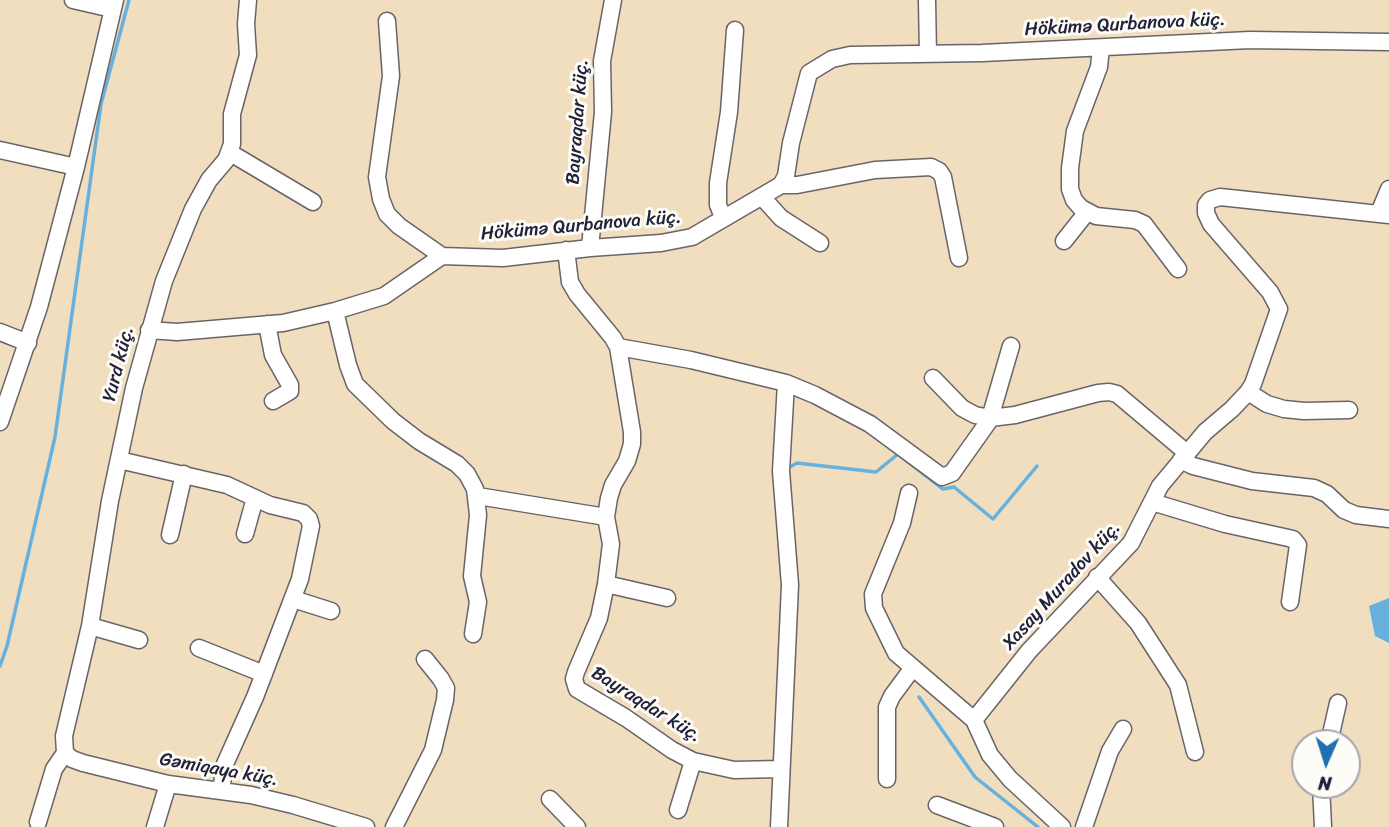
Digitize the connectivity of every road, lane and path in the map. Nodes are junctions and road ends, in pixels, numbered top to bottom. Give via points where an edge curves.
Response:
1 (74, 0) edge
2 (248, 0) edge
3 (613, 0) edge
4 (927, 0) edge
5 (113, 4) edge
6 (387, 22) dead end
7 (735, 30) dead end
8 (1389, 42) edge
9 (1101, 48) junction
10 (928, 54) junction
11 (0, 150) edge
12 (229, 152) junction
13 (76, 167) junction
14 (781, 185) junction
15 (1389, 189) edge
16 (762, 197) junction
17 (313, 202) dead end
18 (1087, 212) junction
19 (1384, 214) edge
20 (723, 218) junction
21 (1064, 240) dead end
22 (820, 243) dead end
23 (590, 248) junction
24 (566, 250) junction
25 (442, 256) junction
26 (959, 258) dead end
27 (1178, 269) dead end
28 (335, 311) junction
29 (268, 324) junction
30 (149, 330) junction
31 (0, 332) edge
32 (28, 343) junction
33 (1011, 346) dead end
34 (618, 347) junction
35 (933, 378) dead end
36 (786, 383) junction
37 (1248, 393) junction
38 (273, 401) dead end
39 (1349, 410) dead end
40 (2, 411) edge
41 (990, 418) junction
42 (1184, 456) junction
43 (119, 460) junction
44 (184, 474) junction
45 (909, 493) dead end
46 (478, 496) junction
47 (255, 498) junction
48 (1152, 502) junction
49 (607, 517) junction
50 (1389, 519) edge
51 (245, 534) dead end
52 (170, 535) dead end
53 (1097, 577) junction
54 (606, 584) junction
55 (667, 598) dead end
56 (293, 599) junction
57 (1290, 602) dead end
58 (331, 611) dead end
59 (90, 626) junction
60 (473, 634) dead end
61 (139, 640) dead end
62 (199, 648) dead end
63 (425, 659) dead end
64 (912, 668) junction
65 (264, 674) junction
66 (1338, 703) dead end
67 (974, 720) junction
68 (1123, 729) dead end
69 (1332, 729) edge
70 (1195, 752) dead end
71 (65, 753) junction
72 (693, 761) junction
73 (780, 769) junction
74 (887, 779) dead end
75 (168, 784) junction
76 (221, 791) junction
77 (550, 799) dead end
78 (1322, 799) edge
79 (937, 805) dead end
80 (678, 810) dead end
81 (38, 822) dead end
82 (359, 826) edge
83 (155, 827) edge
84 (394, 827) edge
85 (577, 827) edge
86 (779, 827) edge
87 (995, 827) edge
88 (1062, 827) edge
89 (1084, 827) edge
90 (1323, 827) edge

1 - 5 street
2 - 12 street, Yurd küç. via 248,55 232,114
3 - 23 street, Bayraqdar küç. via 602,61 603,112
4 - 10 street
5 - 13 street
6 - 25 street via 391,76 377,177 381,199 399,226
7 - 20 street via 718,183
8 - 9 street, Hökümə Qurbanova küç. via 1250,40
9 - 10 street, Hökümə Qurbanova küç.
9 - 18 street via 1099,67 1075,131 1070,168 1074,200
10 - 14 street, Hökümə Qurbanova küç. via 850,55 832,59 809,73
11 - 13 street
12 - 17 street
12 - 30 street, Yurd küç. via 193,209
13 - 32 street
14 - 16 street, Hökümə Qurbanova küç.
14 - 26 street via 875,170 931,167 943,177
15 - 19 street
16 - 20 street, Hökümə Qurbanova küç.
16 - 22 street via 780,218
18 - 21 street
18 - 27 street via 1144,224
19 - 37 street, Xasay Muradov küç. via 1220,197 1206,205 1210,224 1270,292 1279,309
20 - 23 street, Hökümə Qurbanova küç. via 677,241
23 - 24 street, Hökümə Qurbanova küç.
24 - 25 street, Hökümə Qurbanova küç. via 503,258
24 - 34 street, Bayraqdar küç. via 570,282
25 - 28 street via 384,296
28 - 29 street
28 - 46 street via 355,384 393,421 457,464
29 - 30 street
29 - 38 street via 273,355 290,384 290,391
30 - 43 street, Yurd küç.
31 - 32 street
32 - 40 street
33 - 41 street
34 - 36 street
34 - 49 street, Bayraqdar küç. via 632,444 613,485
35 - 41 street via 962,408
36 - 41 street via 870,424 942,477 952,473
36 - 73 street via 781,471 790,586
37 - 39 street via 1284,409
37 - 42 street, Xasay Muradov küç.
41 - 42 street via 1109,392 1117,394
42 - 48 street, Xasay Muradov küç.
42 - 50 street via 1194,466 1252,481 1314,488 1356,515
43 - 44 street
43 - 59 street, Yurd küç.
44 - 47 street
44 - 52 street
45 - 64 street via 873,594 886,636
46 - 49 street
46 - 60 street via 472,576 478,602
47 - 51 street
47 - 56 street via 309,519
48 - 53 street, Xasay Muradov küç. via 1137,535
48 - 57 street via 1293,539 1298,545
49 - 54 street, Bayraqdar küç. via 611,544
53 - 67 street, Xasay Muradov küç.
53 - 70 street via 1138,623 1178,685
54 - 55 street
54 - 72 street, Bayraqdar küç. via 599,618 574,678 576,689
56 - 58 street
56 - 65 street
59 - 61 street
59 - 71 street, Yurd küç. via 64,736
62 - 65 street
63 - 84 street via 446,688 445,700 433,750
64 - 67 street
64 - 74 street via 887,707
65 - 76 street via 225,764
66 - 69 street
67 - 88 street via 990,755
68 - 89 street via 1110,751
71 - 75 street, Gəmiqaya küç. via 83,763
71 - 81 street via 54,769
72 - 73 street, Bayraqdar küç. via 734,770
72 - 80 street
73 - 86 street
75 - 76 street, Gəmiqaya küç.
75 - 83 street
76 - 82 street, Gəmiqaya küç. via 293,805
77 - 85 street
78 - 90 street
79 - 87 street

